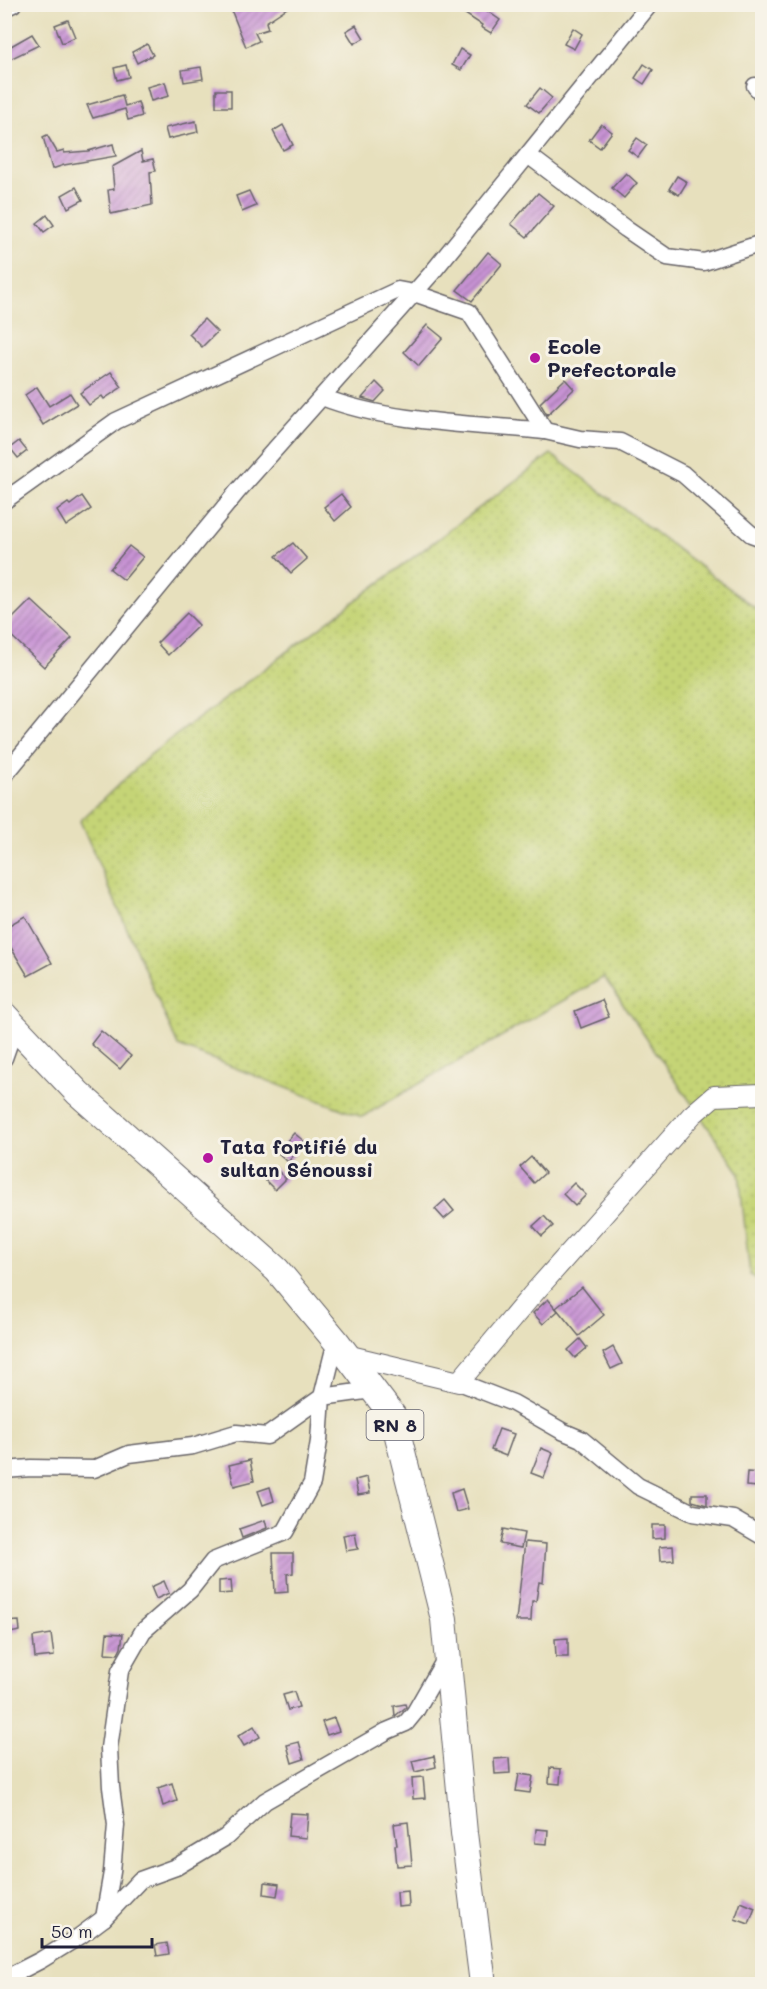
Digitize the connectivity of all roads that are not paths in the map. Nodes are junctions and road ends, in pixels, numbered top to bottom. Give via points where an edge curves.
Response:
1 (13, 4) edge
2 (650, 4) edge
3 (4, 8) edge
4 (528, 155) junction
5 (762, 243) edge
6 (414, 293) junction
7 (322, 397) junction
8 (545, 431) junction
9 (4, 501) edge
10 (762, 538) edge
11 (4, 776) edge
12 (10, 1021) edge
13 (4, 1058) edge
14 (762, 1094) edge
15 (341, 1348) junction
16 (459, 1382) junction
17 (372, 1390) junction
18 (322, 1397) junction
19 (4, 1470) edge
20 (762, 1536) edge
21 (448, 1655) junction
22 (104, 1918) junction
23 (4, 1979) edge
24 (483, 1984) edge

1 - 3 street
2 - 4 street
4 - 5 street via 667,257 704,262
4 - 6 street
6 - 7 street
6 - 8 street via 469,312
6 - 9 street via 398,290 116,421
7 - 8 street via 349,408 393,416
7 - 11 street via 237,492
8 - 10 street via 620,442 683,474 751,534
12 - 13 street
12 - 15 main road, RN 8 via 78,1093 277,1270
14 - 16 street via 714,1096 692,1115
15 - 16 street
15 - 17 main road, RN 8
15 - 18 street
16 - 20 street via 513,1403 581,1439 638,1486 693,1513 733,1519
17 - 18 street
17 - 21 main road, RN 8 via 393,1416 444,1619
18 - 19 street via 267,1436 236,1432 193,1446 129,1454 94,1469
18 - 22 street via 312,1482 285,1532 213,1561 190,1590 143,1631 120,1671 109,1748 116,1825
21 - 22 street via 406,1722 265,1801 226,1837 176,1867 140,1880
21 - 24 main road, RN 8
22 - 23 street via 41,1960

